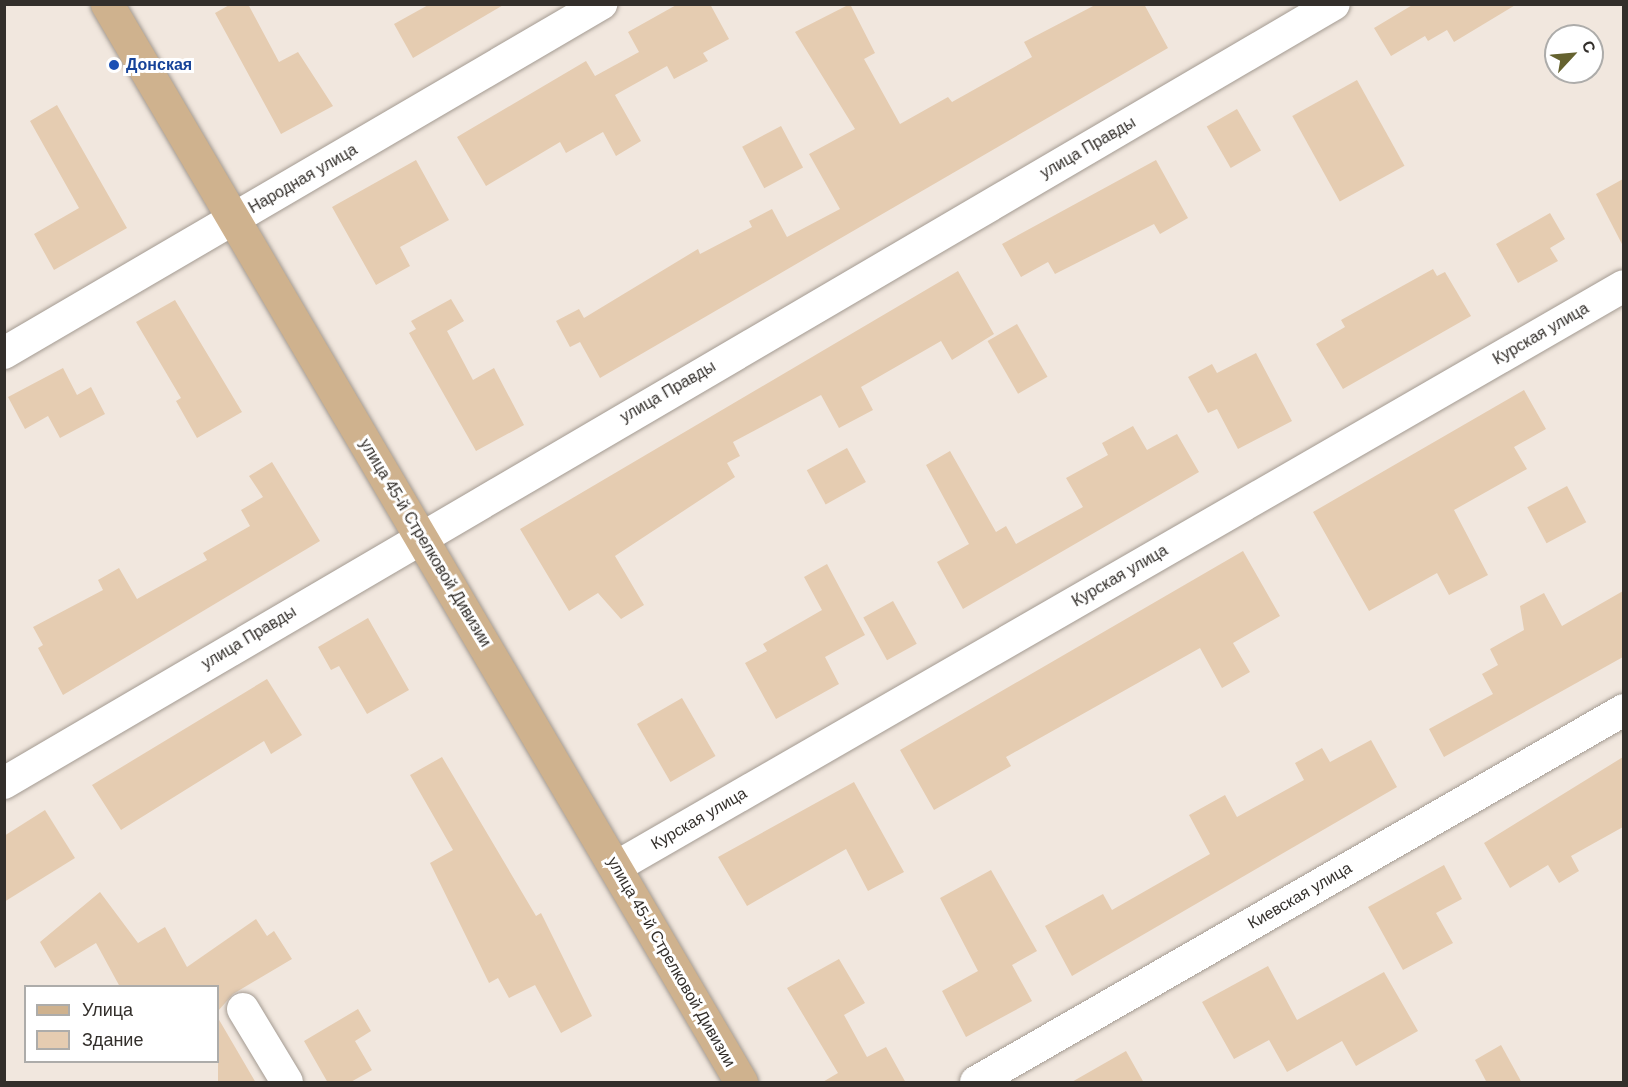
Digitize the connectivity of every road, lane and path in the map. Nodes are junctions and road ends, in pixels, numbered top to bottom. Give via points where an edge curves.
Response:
1 (107, 4) edge
2 (601, 4) edge
3 (1334, 4) edge
4 (234, 219) junction
5 (1623, 286) edge
6 (4, 353) edge
7 (421, 537) junction
8 (1623, 710) edge
9 (4, 783) edge
10 (616, 867) junction
11 (243, 1009) dead end
12 (287, 1083) edge
13 (741, 1083) edge
14 (976, 1083) edge

1 - 4 main road, улица 45-й Стрелковой Дивизии
2 - 4 street, Народная улица
3 - 7 street, улица Правды
4 - 6 street, Народная улица
4 - 7 main road, улица 45-й Стрелковой Дивизии
5 - 10 street, Курская улица
7 - 9 street, улица Правды
7 - 10 main road, улица 45-й Стрелковой Дивизии
8 - 14 street, Киевская улица
10 - 13 main road, улица 45-й Стрелковой Дивизии
11 - 12 street

